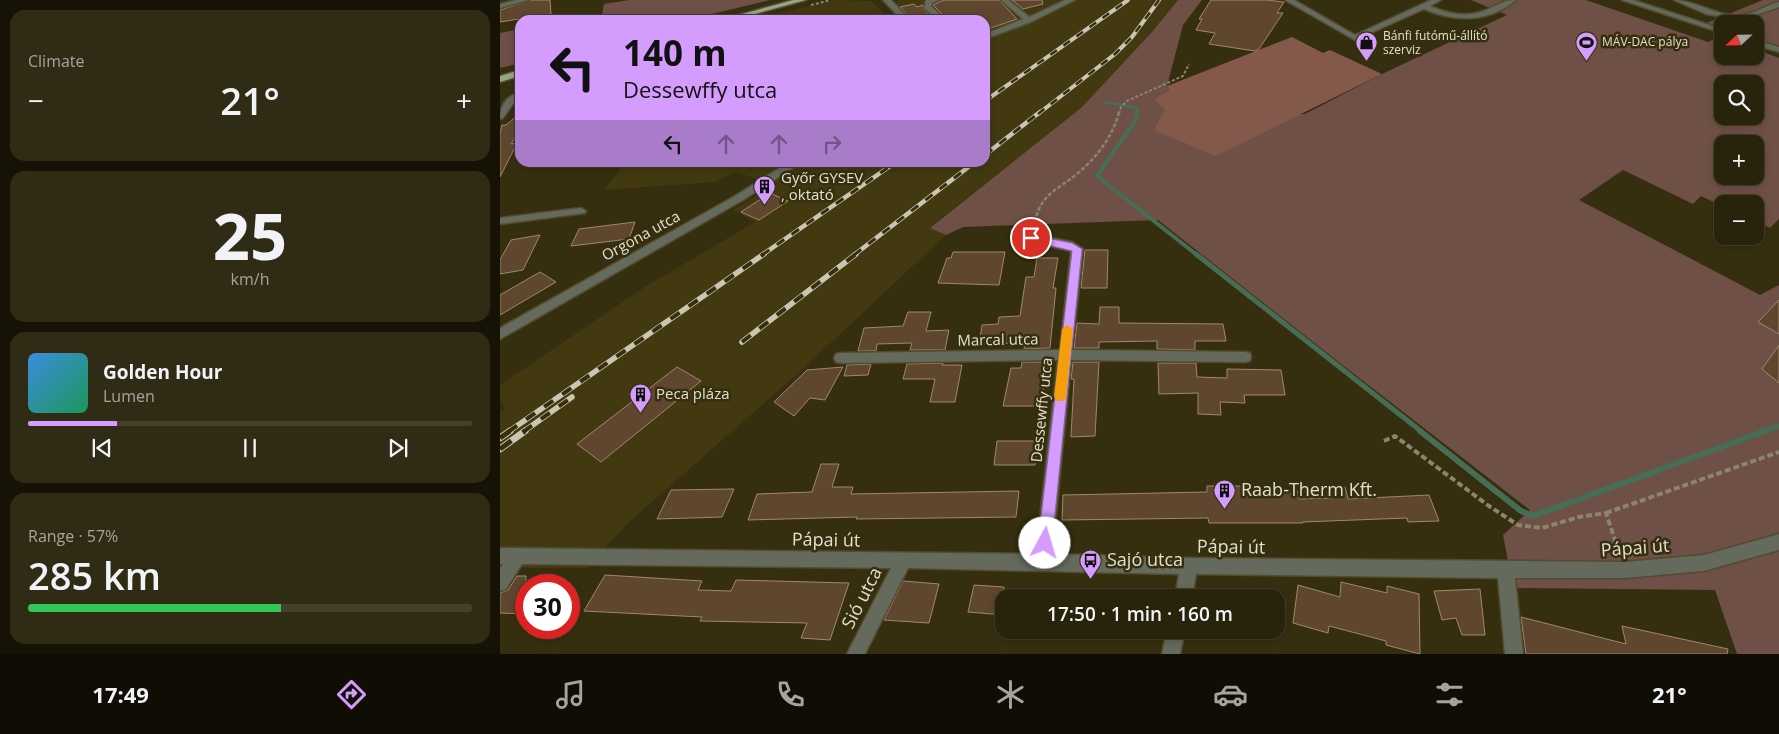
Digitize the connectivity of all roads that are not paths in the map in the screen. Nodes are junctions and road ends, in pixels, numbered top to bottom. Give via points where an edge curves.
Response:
1 (525, 0) edge
2 (802, 0) edge
3 (887, 0) edge
4 (934, 0) edge
5 (1006, 0) edge
6 (1071, 0) edge
7 (1289, 0) edge
8 (1437, 0) edge
9 (1512, 0) edge
10 (1626, 0) edge
11 (1678, 0) edge
12 (1779, 4) edge
13 (500, 6) edge
14 (1424, 6) junction
15 (1710, 12) junction
16 (744, 15) edge
17 (901, 15) edge
18 (937, 15) edge
19 (1714, 15) edge
20 (1726, 15) edge
21 (1750, 15) edge
22 (1028, 20) junction
23 (1714, 27) edge
24 (990, 34) edge
25 (1764, 45) edge
26 (1779, 50) edge
27 (515, 74) edge
28 (500, 79) edge
29 (513, 98) dead end
30 (500, 116) edge
31 (789, 167) edge
32 (581, 211) dead end
33 (500, 221) edge
34 (1031, 238) road end
35 (500, 334) edge
36 (1064, 355) junction
37 (1245, 357) dead end
38 (842, 358) dead end
39 (1779, 542) edge
40 (500, 556) edge
41 (517, 557) junction
42 (903, 561) junction
43 (1043, 562) junction
44 (1189, 566) junction
45 (1506, 572) junction
46 (500, 583) edge
47 (1185, 589) edge
48 (1174, 639) edge
49 (856, 654) edge
50 (1171, 654) edge
51 (1514, 654) edge

1 - 13 street
2 - 16 main road
3 - 17 street
4 - 18 street via 927,6
5 - 22 street
6 - 22 street
7 - 14 street via 1356,38
8 - 14 street
9 - 14 street via 1470,18 1449,16
10 - 23 street
11 - 15 street
12 - 21 street
15 - 19 street
15 - 20 street
22 - 24 street
25 - 26 street
27 - 28 main road
29 - 30 street
31 - 35 street, Orgona utca
32 - 33 street
34 - 36 street, Dessewffy utca via 1077,249
36 - 37 street, Marcal utca
36 - 38 street, Marcal utca
36 - 43 street, Dessewffy utca
39 - 45 street, Pápai út via 1704,564 1625,570
40 - 41 street, Pápai út
41 - 42 street, Pápai út
41 - 46 street
42 - 43 street, Pápai út
42 - 49 street, Sió utca
43 - 44 street, Pápai út
44 - 45 street, Pápai út
44 - 47 street
45 - 51 street
48 - 50 street

